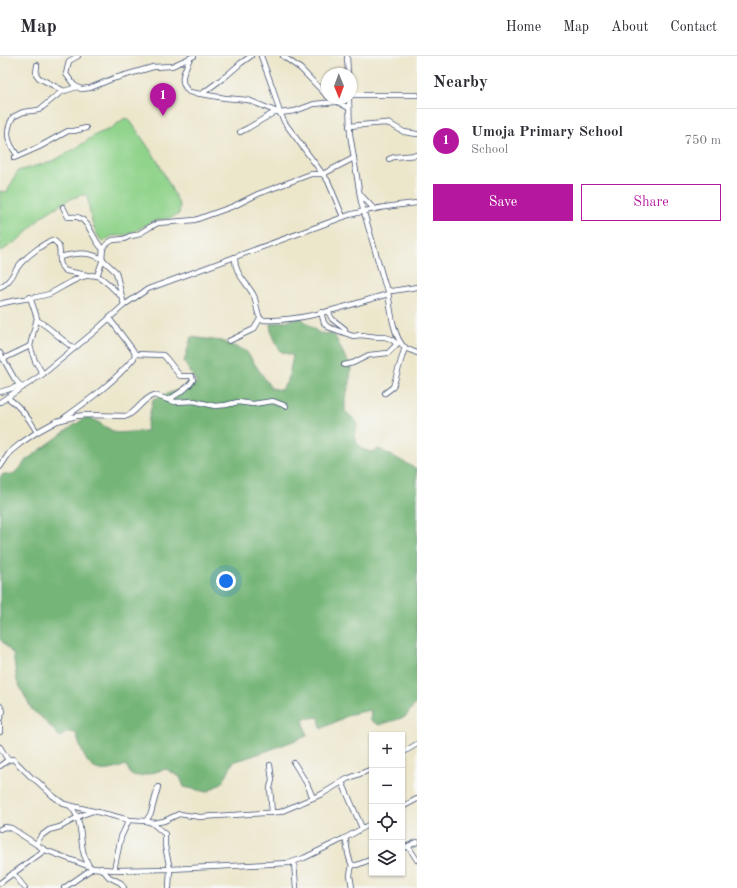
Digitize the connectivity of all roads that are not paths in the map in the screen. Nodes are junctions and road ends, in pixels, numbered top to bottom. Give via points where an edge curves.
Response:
1 (78, 56) edge
2 (251, 56) edge
3 (261, 56) edge
4 (283, 56) edge
5 (347, 56) edge
6 (192, 57) edge
7 (37, 66) dead end
8 (348, 68) edge
9 (77, 87) junction
10 (321, 90) edge
11 (64, 91) junction
12 (203, 93) junction
13 (357, 95) edge
14 (417, 95) edge
15 (321, 103) edge
16 (340, 104) edge
17 (349, 104) edge
18 (349, 108) junction
19 (278, 112) junction
20 (349, 126) junction
21 (86, 128) dead end
22 (240, 132) dead end
23 (417, 134) edge
24 (417, 155) edge
25 (354, 158) junction
26 (389, 159) dead end
27 (323, 174) junction
28 (360, 194) junction
29 (417, 203) edge
30 (63, 207) dead end
31 (374, 209) junction
32 (363, 211) junction
33 (343, 217) junction
34 (103, 249) junction
35 (60, 257) junction
36 (234, 257) junction
37 (103, 259) junction
38 (87, 276) junction
39 (97, 276) junction
40 (0, 287) edge
41 (417, 287) edge
42 (388, 292) junction
43 (121, 296) junction
44 (30, 297) junction
45 (0, 304) edge
46 (124, 305) junction
47 (328, 311) junction
48 (321, 312) junction
49 (109, 318) junction
50 (260, 319) junction
51 (37, 320) junction
52 (345, 333) junction
53 (229, 341) dead end
54 (398, 342) junction
55 (30, 346) junction
56 (404, 347) junction
57 (74, 348) junction
58 (417, 352) edge
59 (0, 353) edge
60 (135, 354) junction
61 (3, 358) junction
62 (344, 365) dead end
63 (43, 374) junction
64 (21, 386) junction
65 (0, 392) edge
66 (385, 393) dead end
67 (7, 397) junction
68 (168, 400) junction
69 (0, 402) edge
70 (286, 406) dead end
71 (61, 420) junction
72 (37, 432) junction
73 (0, 467) edge
74 (0, 707) edge
75 (0, 718) edge
76 (0, 723) edge
77 (0, 732) edge
78 (417, 744) edge
79 (0, 747) edge
80 (405, 752) edge
81 (8, 760) junction
82 (294, 763) dead end
83 (270, 765) dead end
84 (0, 766) edge
85 (369, 770) edge
86 (342, 782) junction
87 (158, 787) dead end
88 (313, 798) junction
89 (417, 799) edge
90 (405, 805) edge
91 (70, 806) junction
92 (93, 811) junction
93 (272, 813) junction
94 (77, 818) junction
95 (129, 820) junction
96 (146, 820) junction
97 (152, 822) junction
98 (369, 824) edge
99 (362, 828) junction
100 (0, 829) edge
101 (345, 838) junction
102 (417, 842) edge
103 (36, 844) junction
104 (408, 846) junction
105 (405, 847) edge
106 (45, 850) junction
107 (369, 860) edge
108 (417, 860) edge
109 (294, 862) junction
110 (352, 865) junction
111 (91, 867) junction
112 (101, 868) junction
113 (170, 869) junction
114 (114, 870) junction
115 (12, 872) junction
116 (0, 883) edge
117 (26, 888) edge
118 (64, 888) edge
119 (124, 888) edge
120 (170, 888) edge
121 (296, 888) edge
122 (352, 888) edge

1 - 9 street via 69,61 66,72
2 - 12 street
3 - 19 street
4 - 10 street via 301,69
5 - 8 street
6 - 9 street via 172,66 153,67 90,88
6 - 12 street via 182,81 188,91
7 - 11 street via 36,74 39,78
9 - 11 street
11 - 21 street via 39,110 23,112 13,117 8,128 8,138 16,157 68,131
12 - 19 street via 248,100
13 - 14 street
15 - 19 street via 295,111
16 - 18 street
17 - 18 street
18 - 20 street
19 - 22 street
19 - 27 street
20 - 23 street via 385,123 404,132
20 - 25 street
24 - 26 street
25 - 27 street
25 - 28 street
27 - 33 street via 331,186
27 - 34 street via 311,174 195,220 155,224 139,234 110,241
28 - 31 street
28 - 32 street
29 - 31 street
30 - 34 street via 68,217 82,219
31 - 32 street
32 - 33 street
32 - 42 street
33 - 36 street
34 - 37 street
35 - 37 street via 88,253
35 - 38 street via 59,263 64,270
35 - 40 street via 59,248 54,240 50,240 23,261 6,284
36 - 46 street via 155,286
36 - 50 street via 236,271 255,299
37 - 39 street
37 - 43 street via 116,272
38 - 39 street
38 - 44 street via 48,294
39 - 43 street
41 - 42 street
42 - 47 street
42 - 54 street
43 - 46 street
44 - 45 street
44 - 51 street
46 - 49 street
47 - 48 street
47 - 52 street via 332,319 345,329
48 - 50 street via 289,318
48 - 52 street via 326,326
49 - 57 street
49 - 60 street
50 - 53 street via 254,329
51 - 55 street
51 - 57 street
52 - 54 street via 353,336 385,337
54 - 56 street
54 - 62 street via 388,353 369,355
55 - 61 street
55 - 63 street
56 - 58 street
56 - 66 street via 393,386
57 - 63 street
59 - 61 street
60 - 68 street via 163,355 180,376 192,376 191,383
60 - 71 street via 118,376
61 - 64 street
63 - 64 street
64 - 65 street
64 - 67 street
67 - 69 street
67 - 72 street via 17,404
68 - 70 street via 221,406 238,402 253,404 273,401
68 - 71 street via 151,396 127,416 86,415
71 - 72 street
72 - 73 street via 10,452
74 - 75 street via 3,711
76 - 77 street
78 - 80 street
79 - 81 street
81 - 84 street
81 - 91 street via 18,762 53,796
82 - 88 street
83 - 93 street
85 - 86 street
86 - 88 street
86 - 99 street
87 - 96 street via 151,813
88 - 93 street
89 - 90 street
91 - 92 street
91 - 94 street
92 - 94 street
92 - 95 street
93 - 97 street via 200,817 180,814 164,821
94 - 103 street via 45,832
94 - 111 street via 83,853
95 - 96 street
95 - 114 street via 121,837
96 - 97 street
97 - 113 street via 165,834
98 - 99 street
99 - 101 street
100 - 103 street via 11,828
101 - 109 street
101 - 110 street
102 - 104 street
103 - 106 street
104 - 105 street
104 - 108 street
106 - 111 street
106 - 115 street
107 - 110 street
109 - 113 street
109 - 121 street
110 - 122 street
111 - 112 street
111 - 118 street
112 - 114 street
112 - 119 street
113 - 114 street
113 - 120 street
115 - 116 street
115 - 117 street

